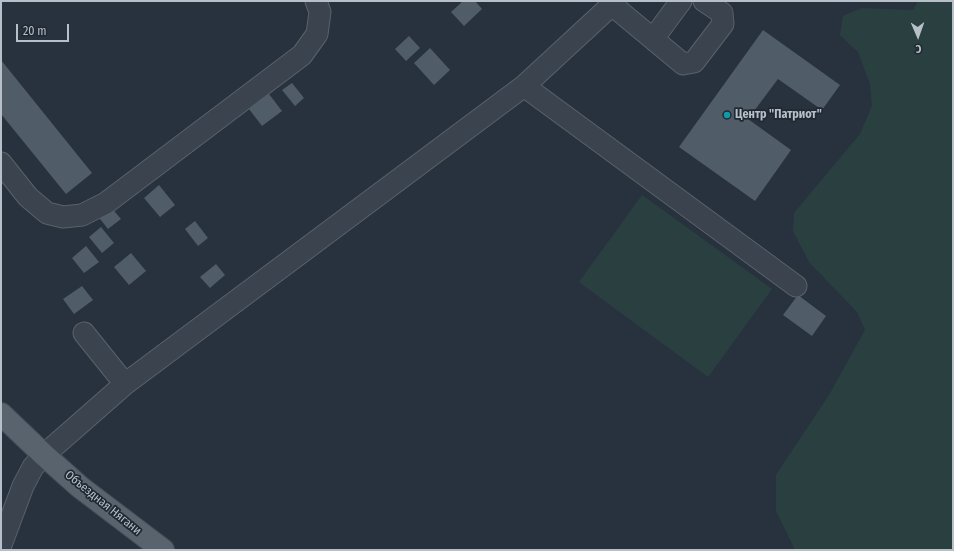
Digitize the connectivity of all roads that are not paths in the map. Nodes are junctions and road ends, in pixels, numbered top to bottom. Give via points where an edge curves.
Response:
1 (316, 1) edge
2 (681, 1) edge
3 (704, 1) edge
4 (614, 3) edge
5 (653, 39) junction
6 (524, 86) junction
7 (1, 163) edge
8 (796, 286) dead end
9 (84, 333) dead end
10 (125, 384) junction
11 (1, 414) edge
12 (44, 454) junction
13 (1, 545) edge
14 (163, 550) edge

1 - 7 street via 320,12 317,34 302,55 106,203 82,215 63,217 47,213 28,197
2 - 5 street
3 - 5 street via 722,13 723,24 694,62 683,64
4 - 5 street
4 - 6 street
6 - 8 street
6 - 10 street
9 - 10 street
10 - 12 street
11 - 12 main road, Объездная Нягани
12 - 13 street via 33,467 23,486
12 - 14 main road, Объездная Нягани via 80,487

